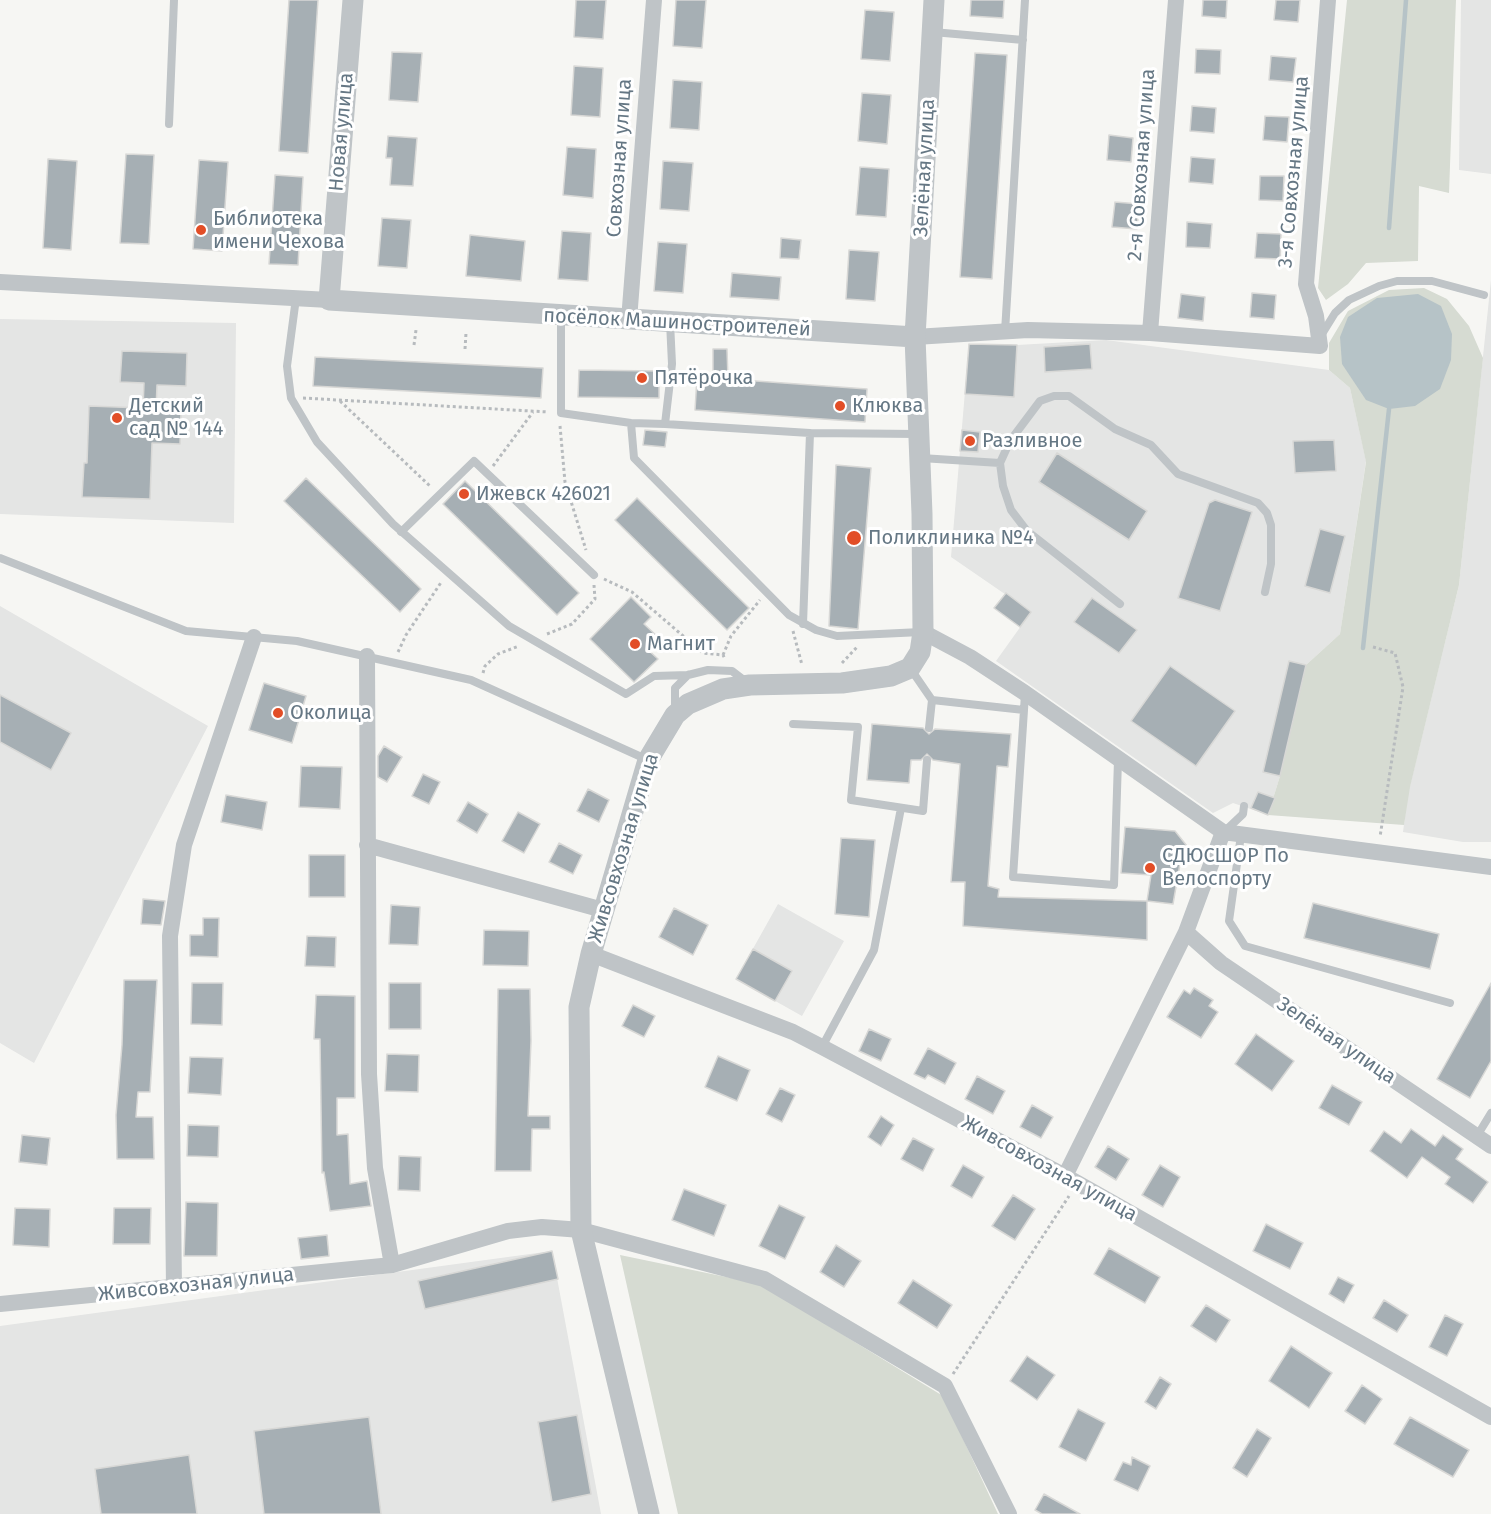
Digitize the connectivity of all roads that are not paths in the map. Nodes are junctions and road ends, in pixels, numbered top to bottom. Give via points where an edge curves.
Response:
1 (174, 0) edge
2 (353, 0) edge
3 (654, 0) edge
4 (934, 0) edge
5 (1025, 0) edge
6 (1176, 0) edge
7 (1328, 0) edge
8 (933, 32) junction
9 (1023, 40) junction
10 (169, 124) dead end
11 (0, 282) edge
12 (1484, 295) dead end
13 (296, 298) junction
14 (329, 300) junction
15 (561, 316) junction
16 (629, 320) junction
17 (670, 322) junction
18 (1005, 332) junction
19 (1150, 333) junction
20 (915, 337) junction
21 (1320, 346) junction
22 (631, 423) junction
23 (665, 424) junction
24 (810, 433) junction
25 (919, 434) junction
26 (921, 458) junction
27 (1000, 463) junction
28 (401, 532) junction
29 (0, 558) edge
30 (594, 575) road end
31 (1265, 592) dead end
32 (1120, 604) dead end
33 (803, 624) junction
34 (923, 632) junction
35 (254, 637) junction
36 (367, 656) junction
37 (910, 668) junction
38 (688, 675) junction
39 (750, 685) junction
40 (1025, 693) junction
41 (932, 700) junction
42 (1024, 710) junction
43 (675, 715) junction
44 (793, 724) dead end
45 (929, 728) dead end
46 (648, 760) junction
47 (927, 760) dead end
48 (1118, 760) junction
49 (1244, 806) dead end
50 (901, 807) junction
51 (1224, 832) junction
52 (1241, 835) junction
53 (367, 844) junction
54 (1491, 867) edge
55 (603, 910) junction
56 (1186, 932) junction
57 (591, 954) junction
58 (1450, 1003) dead end
59 (822, 1047) junction
60 (1491, 1113) edge
61 (1484, 1141) edge
62 (1071, 1180) junction
63 (581, 1230) junction
64 (392, 1265) junction
65 (174, 1288) junction
66 (0, 1304) edge
67 (1491, 1418) edge
68 (649, 1514) edge
69 (1009, 1514) edge

1 - 10 lane
2 - 14 street, Новая улица
3 - 16 street, Совхозная улица
4 - 8 street, Зелёная улица
5 - 9 lane
6 - 19 street, 2-я Совхозная улица
7 - 21 street, 3-я Совхозная улица via 1306,284
8 - 9 lane
8 - 20 street, Зелёная улица
9 - 18 lane
11 - 13 street
12 - 21 lane via 1432,282 1397,281 1380,285 1349,300 1335,313 1324,329
13 - 14 street
13 - 28 lane via 286,366 291,398 316,442
14 - 15 street, посёлок Машиностроителей
15 - 16 street, посёлок Машиностроителей
15 - 22 lane via 561,413
16 - 17 street, посёлок Машиностроителей
17 - 20 street, посёлок Машиностроителей
17 - 23 lane via 672,364
18 - 19 street
18 - 20 street
19 - 21 street
20 - 25 street
22 - 23 lane
22 - 33 lane via 634,458 789,615
23 - 24 lane
24 - 25 lane
24 - 33 lane
25 - 26 street
26 - 27 lane
26 - 34 street
27 - 31 lane via 1010,441 1040,401 1069,396 1115,429 1151,445 1178,474 1258,503 1267,513 1270,525 1271,564
27 - 32 lane via 1011,510 1027,531
28 - 30 lane via 474,461
28 - 38 lane via 509,626 626,694 654,676
29 - 35 lane via 186,631
33 - 34 lane via 837,636
34 - 37 street via 920,652
34 - 40 street
35 - 36 lane
35 - 65 street via 184,844 170,936
36 - 46 lane via 471,680
36 - 53 street
37 - 39 street, Живсовхозная улица via 870,681
37 - 41 lane
38 - 39 lane via 708,669 732,671
38 - 43 lane via 675,688
39 - 43 street, Живсовхозная улица via 702,696
40 - 42 lane
40 - 48 street
41 - 42 lane
41 - 45 lane
42 - 48 lane via 1013,877 1114,885
43 - 46 street, Живсовхозная улица
44 - 50 lane via 858,727 850,800
46 - 55 street, Живсовхозная улица
47 - 50 lane via 923,811
48 - 51 street
49 - 51 lane via 1243,814
50 - 59 lane via 874,950
51 - 52 street
51 - 56 street
52 - 54 street
52 - 58 lane via 1229,921 1245,946
53 - 55 street
53 - 64 street via 369,1074 375,1168
55 - 57 street, Живсовхозная улица
56 - 61 street, Зелёная улица via 1221,963
56 - 62 street
57 - 59 street, Живсовхозная улица via 793,1032
57 - 63 street, Живсовхозная улица via 579,1007
59 - 62 street, Живсовхозная улица
60 - 61 lane
62 - 67 street, Живсовхозная улица
63 - 64 street, Живсовхозная улица via 542,1227 508,1231
63 - 68 street, Живсовхозная улица
63 - 69 street, Живсовхозная улица via 764,1279 945,1386
64 - 65 street, Живсовхозная улица
65 - 66 street, Живсовхозная улица

